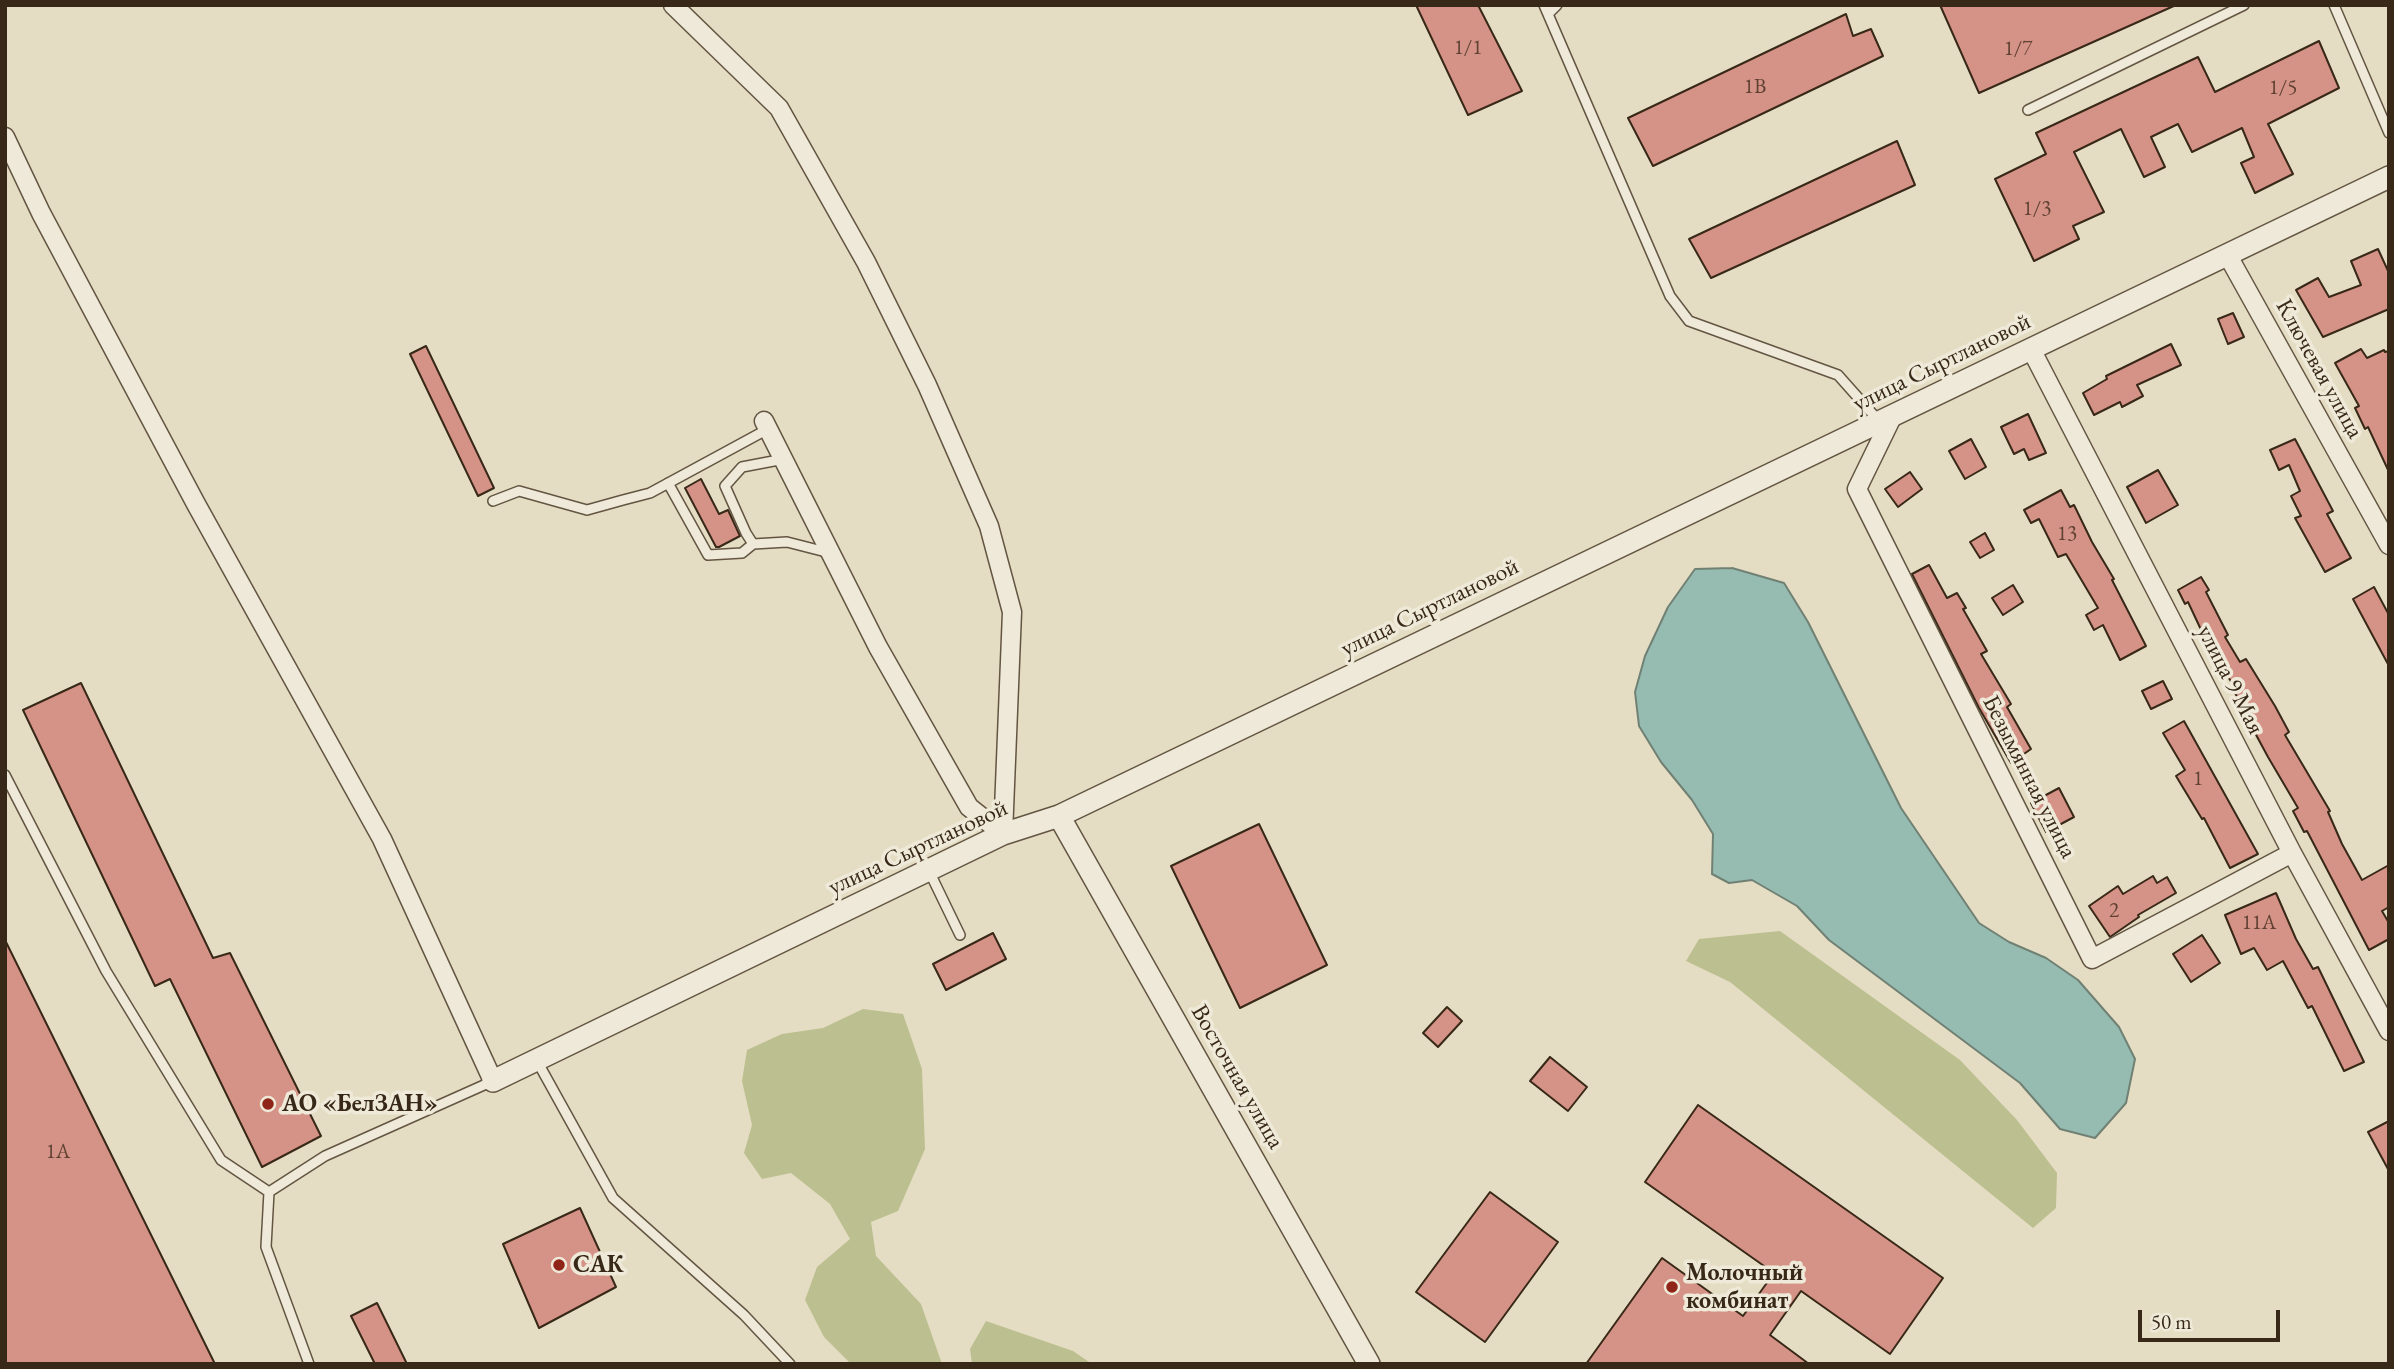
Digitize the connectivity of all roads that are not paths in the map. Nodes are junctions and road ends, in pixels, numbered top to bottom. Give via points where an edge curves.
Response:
1 (673, 5) edge
2 (1556, 5) edge
3 (2244, 5) edge
4 (2334, 5) edge
5 (1546, 10) edge
6 (2028, 110) dead end
7 (2389, 133) edge
8 (5, 138) edge
9 (2389, 177) edge
10 (2227, 254) junction
11 (2031, 349) junction
12 (1886, 418) junction
13 (766, 425) joint
14 (784, 460) junction
15 (668, 483) junction
16 (493, 501) dead end
17 (753, 544) junction
18 (2389, 545) edge
19 (831, 552) junction
20 (5, 775) edge
21 (1059, 816) junction
22 (1003, 834) junction
23 (2292, 853) junction
24 (928, 870) junction
25 (960, 935) dead end
26 (2389, 1031) edge
27 (537, 1061) junction
28 (493, 1081) junction
29 (269, 1192) junction
30 (309, 1364) edge
31 (790, 1364) edge
32 (1369, 1364) edge

1 - 22 street via 779,108 866,262 989,526 1012,612
2 - 5 lane
3 - 6 lane
4 - 7 lane
5 - 12 lane via 1670,296 1689,321 1838,375
8 - 28 street via 196,504 382,839
9 - 10 street, улица Сыртлановой
10 - 11 street, улица Сыртлановой
10 - 18 street, Ключевая улица
11 - 12 street, улица Сыртлановой
11 - 23 street, улица 9 Мая
12 - 21 street, улица Сыртлановой
12 - 23 street, Безымянная улица via 1857,489 2092,959
13 - 14 street
13 - 15 lane
14 - 17 lane via 742,467 724,486
14 - 19 street
15 - 16 lane via 650,493 587,510 519,491
15 - 17 lane via 708,555 742,553
17 - 19 lane via 787,542
19 - 22 street via 878,647 969,807
20 - 29 lane via 106,971 221,1160
21 - 22 street, улица Сыртлановой
21 - 32 street, Восточная улица
22 - 24 street, улица Сыртлановой
23 - 26 street, улица 9 Мая
24 - 25 lane
24 - 27 street, улица Сыртлановой
27 - 28 street, улица Сыртлановой
27 - 31 lane via 614,1198 744,1315
28 - 29 lane via 325,1156
29 - 30 lane via 266,1247

